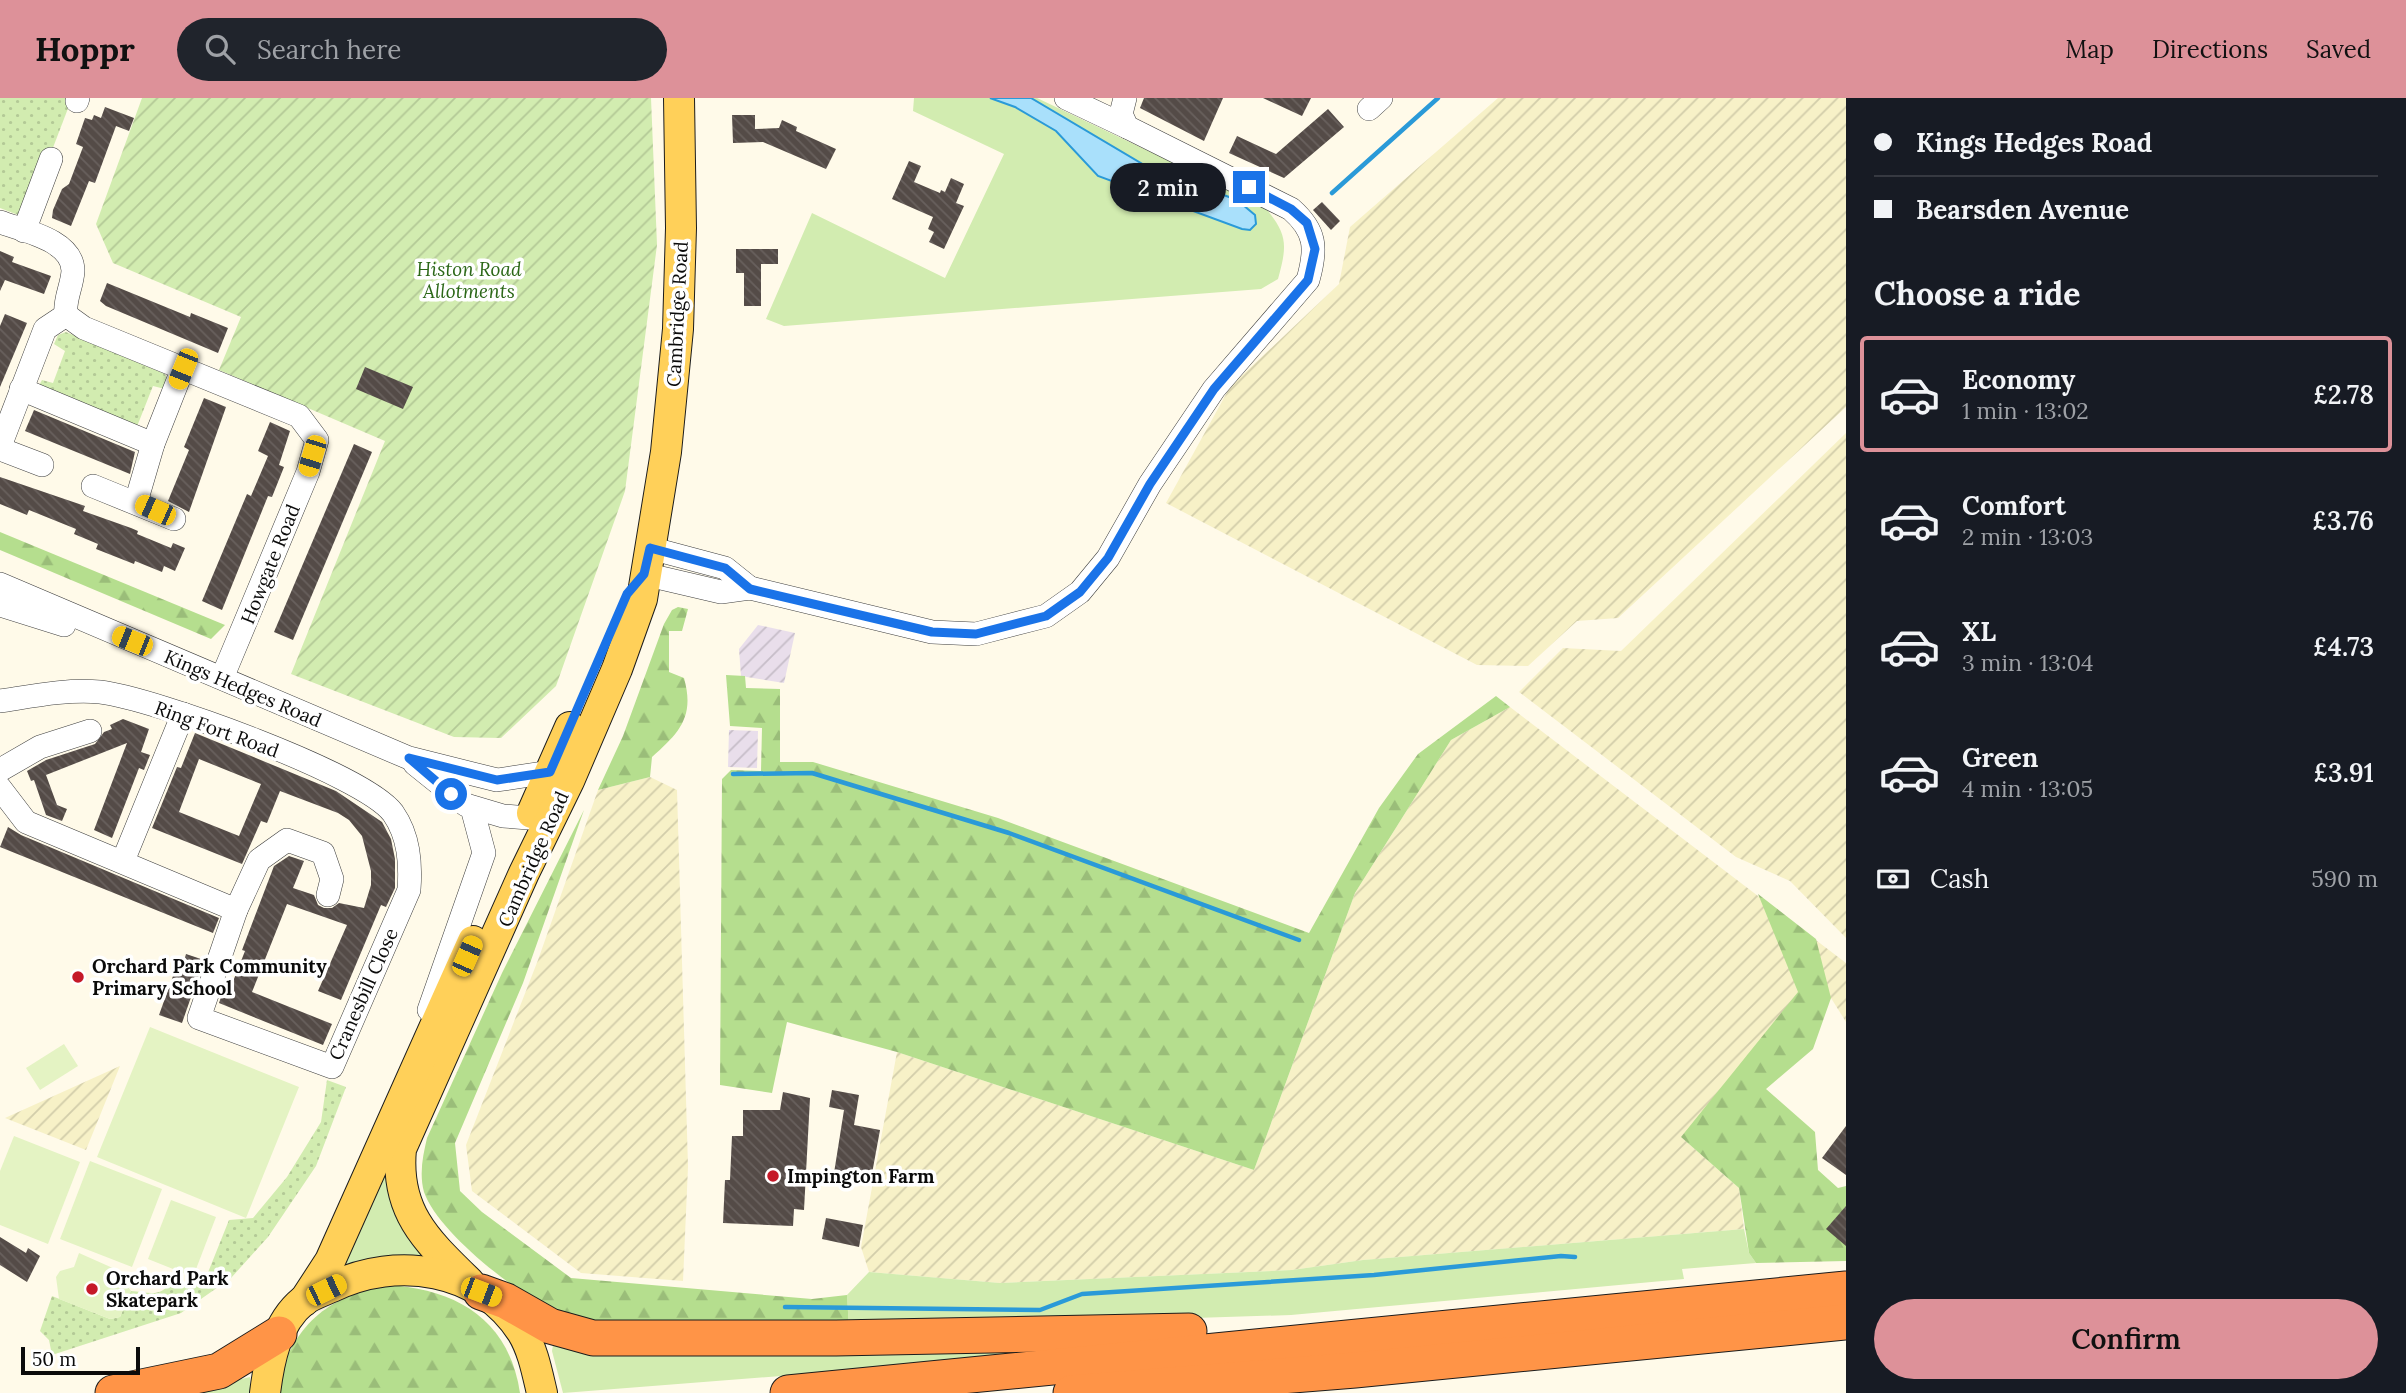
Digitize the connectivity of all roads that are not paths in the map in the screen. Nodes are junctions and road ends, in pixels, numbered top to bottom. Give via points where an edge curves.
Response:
1 (679, 98) edge
2 (1066, 98) edge
3 (1125, 98) edge
4 (1127, 127) junction
5 (51, 159) dead end
6 (0, 222) edge
7 (24, 231) junction
8 (66, 315) junction
9 (183, 369) junction
10 (21, 389) junction
11 (153, 444) junction
12 (0, 448) edge
13 (42, 465) dead end
14 (93, 486) dead end
15 (136, 502) junction
16 (174, 519) dead end
17 (647, 561) junction
18 (0, 584) edge
19 (0, 605) edge
20 (92, 624) junction
21 (222, 678) junction
22 (0, 701) edge
23 (183, 714) junction
24 (90, 732) dead end
25 (409, 758) junction
26 (0, 770) edge
27 (559, 777) junction
28 (497, 780) junction
29 (0, 788) edge
30 (472, 808) junction
31 (535, 829) junction
32 (405, 838) joint
33 (123, 861) junction
34 (328, 895) dead end
35 (236, 910) junction
36 (410, 1080) junction
37 (475, 1287) junction
38 (1846, 1290) edge
39 (304, 1301) junction
40 (1846, 1322) edge
41 (279, 1334) junction
42 (1376, 1334) junction
43 (1355, 1370) junction
44 (113, 1393) edge
45 (265, 1393) edge
46 (542, 1393) edge
47 (788, 1393) edge
48 (1071, 1393) edge
49 (1291, 1393) edge

1 - 17 main road, Cambridge Road via 678,329 666,452
2 - 4 street
3 - 4 street via 1121,114
4 - 17 street via 1291,209 1307,223 1315,249 1308,280 1214,389 1150,484 1108,558 1080,592 1046,616 976,634 932,632 750,589 721,592
5 - 7 street
6 - 7 street
7 - 8 street via 61,247 71,258
8 - 9 street, Howgate Road via 84,328
8 - 10 street via 46,329
9 - 11 street
9 - 21 street, Howgate Road via 299,416 317,440 308,472
10 - 11 street
10 - 12 street
11 - 15 street
12 - 13 street
14 - 15 street
15 - 16 street
17 - 27 main road, Cambridge Road via 642,599 617,670
18 - 20 street, Kings Hedges Road
19 - 20 street via 60,625
20 - 21 street, Kings Hedges Road
21 - 25 street, Kings Hedges Road
22 - 23 street, Ring Fort Road via 69,691 98,692
23 - 32 street, Ring Fort Road via 368,790 393,813
23 - 33 street
24 - 26 street via 40,747
25 - 28 street, Kings Hedges Road
25 - 30 street, Kings Hedges Road
27 - 28 street, Kings Hedges Road
27 - 31 main road, Cambridge Road
28 - 31 street
29 - 33 street via 26,822
30 - 31 street, Kings Hedges Road
30 - 36 street, Cambridge Road via 484,853 430,1007
31 - 36 main road, Cambridge Road
31 - 37 main road, Cambridge Road via 401,1149 404,1198 414,1220 428,1242
32 - 35 street, Cranesbill Close via 411,864 409,890 332,1068 199,1018
33 - 35 street
34 - 35 street, Cranesbill Close via 332,879 323,853 287,840 259,860
36 - 39 main road, Cambridge Road via 330,1261
37 - 39 main road via 402,1268 349,1279
37 - 42 highway via 550,1326 593,1338 1167,1333 1289,1325
37 - 46 main road, Cambridge Road via 522,1333
38 - 42 highway
39 - 41 main road, Cambridge Road
40 - 43 highway
41 - 44 highway via 219,1371
41 - 45 main road
42 - 47 highway
43 - 48 highway
43 - 49 highway

